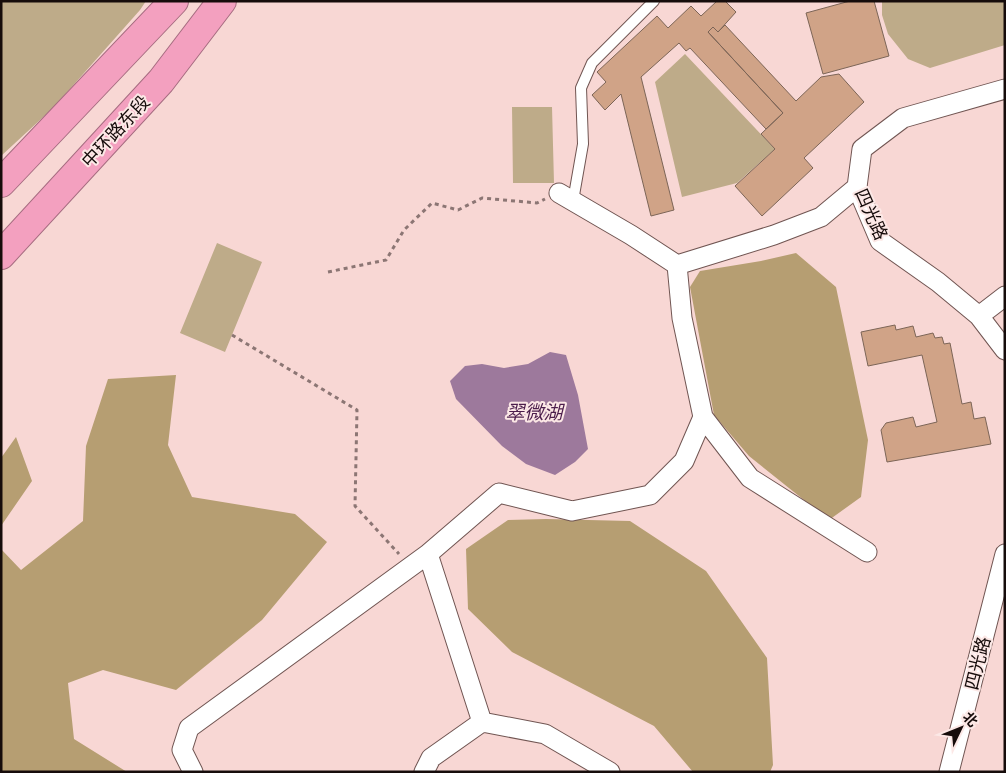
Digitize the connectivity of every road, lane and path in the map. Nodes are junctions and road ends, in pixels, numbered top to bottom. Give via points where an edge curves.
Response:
1 (174, 1) edge
2 (222, 1) edge
3 (654, 1) edge
4 (1005, 89) edge
5 (1, 183) edge
6 (857, 187) junction
7 (566, 197) junction
8 (1, 255) edge
9 (677, 265) junction
10 (328, 272) dead end
11 (1005, 296) edge
12 (979, 316) junction
13 (232, 335) dead end
14 (1005, 350) edge
15 (703, 417) junction
16 (867, 552) dead end
17 (428, 554) junction
18 (1005, 554) edge
19 (411, 566) junction
20 (482, 722) junction
21 (193, 772) edge
22 (424, 772) edge
23 (610, 772) edge
24 (949, 772) edge

1 - 5 highway
2 - 8 highway, 中环路东段 via 161,81
3 - 7 lane via 592,63 581,88 583,144
4 - 6 street, 四光路 via 903,118 862,149
6 - 9 street via 821,217
6 - 12 street, 四光路 via 880,241
7 - 9 street
7 - 10 path via 537,203 482,198 458,210 432,203 404,230 386,260
9 - 15 street via 682,318
11 - 12 street
12 - 14 street, 四光路
13 - 19 path via 357,410 355,506
15 - 16 street via 750,478
15 - 17 street via 684,461 650,495 572,511 499,493
17 - 19 street
17 - 20 street
18 - 24 street, 四光路
19 - 21 street via 189,728 182,750
20 - 22 street via 431,758
20 - 23 street via 544,734

